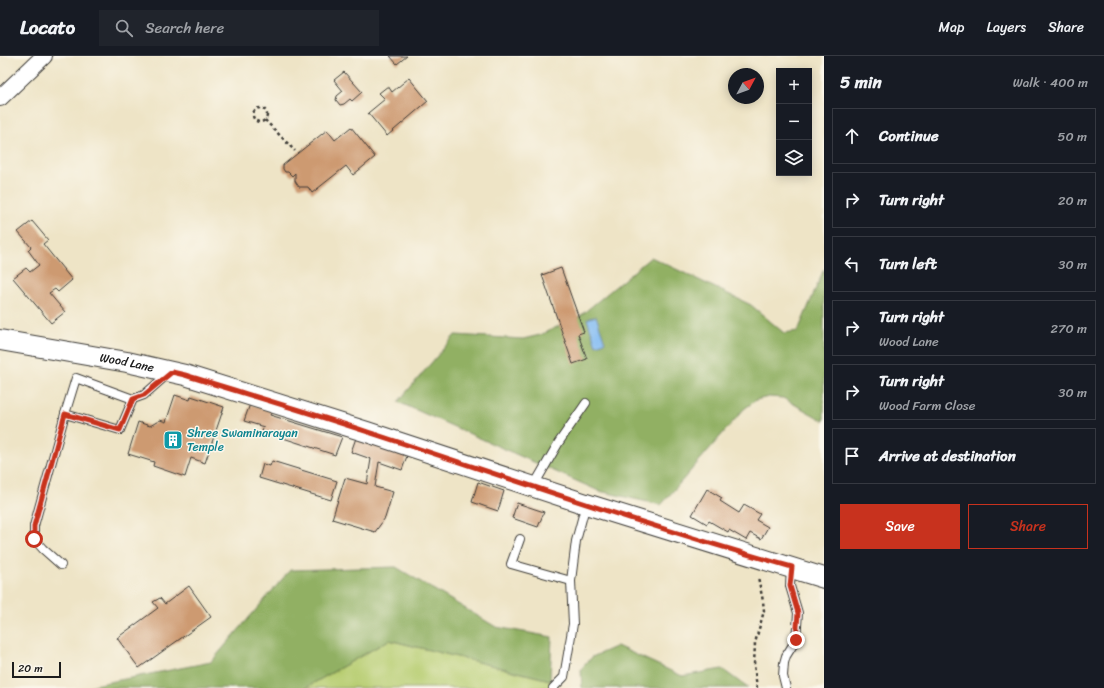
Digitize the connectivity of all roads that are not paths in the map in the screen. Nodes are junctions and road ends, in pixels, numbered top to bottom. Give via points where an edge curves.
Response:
1 (44, 56) edge
2 (0, 98) edge
3 (0, 340) edge
4 (172, 372) junction
5 (133, 399) junction
6 (586, 403) dead end
7 (65, 414) junction
8 (533, 487) junction
9 (586, 504) junction
10 (520, 539) dead end
11 (61, 565) dead end
12 (792, 567) junction
13 (824, 578) edge
14 (571, 581) junction
15 (553, 688) edge
16 (786, 688) edge

1 - 2 street
3 - 4 street, Wood Lane
4 - 5 lane via 144,395
4 - 8 street, Wood Lane via 367,432
5 - 7 lane via 120,430
5 - 7 lane via 76,378
6 - 8 lane via 559,442
7 - 11 lane via 34,526 34,539
8 - 9 street, Wood Lane
9 - 12 street, Wood Lane
9 - 14 lane via 576,542
10 - 14 lane via 512,564
12 - 13 street, Wood Lane
12 - 16 lane via 790,586 798,613 796,640 784,663 783,676
14 - 15 lane via 573,624 564,677

